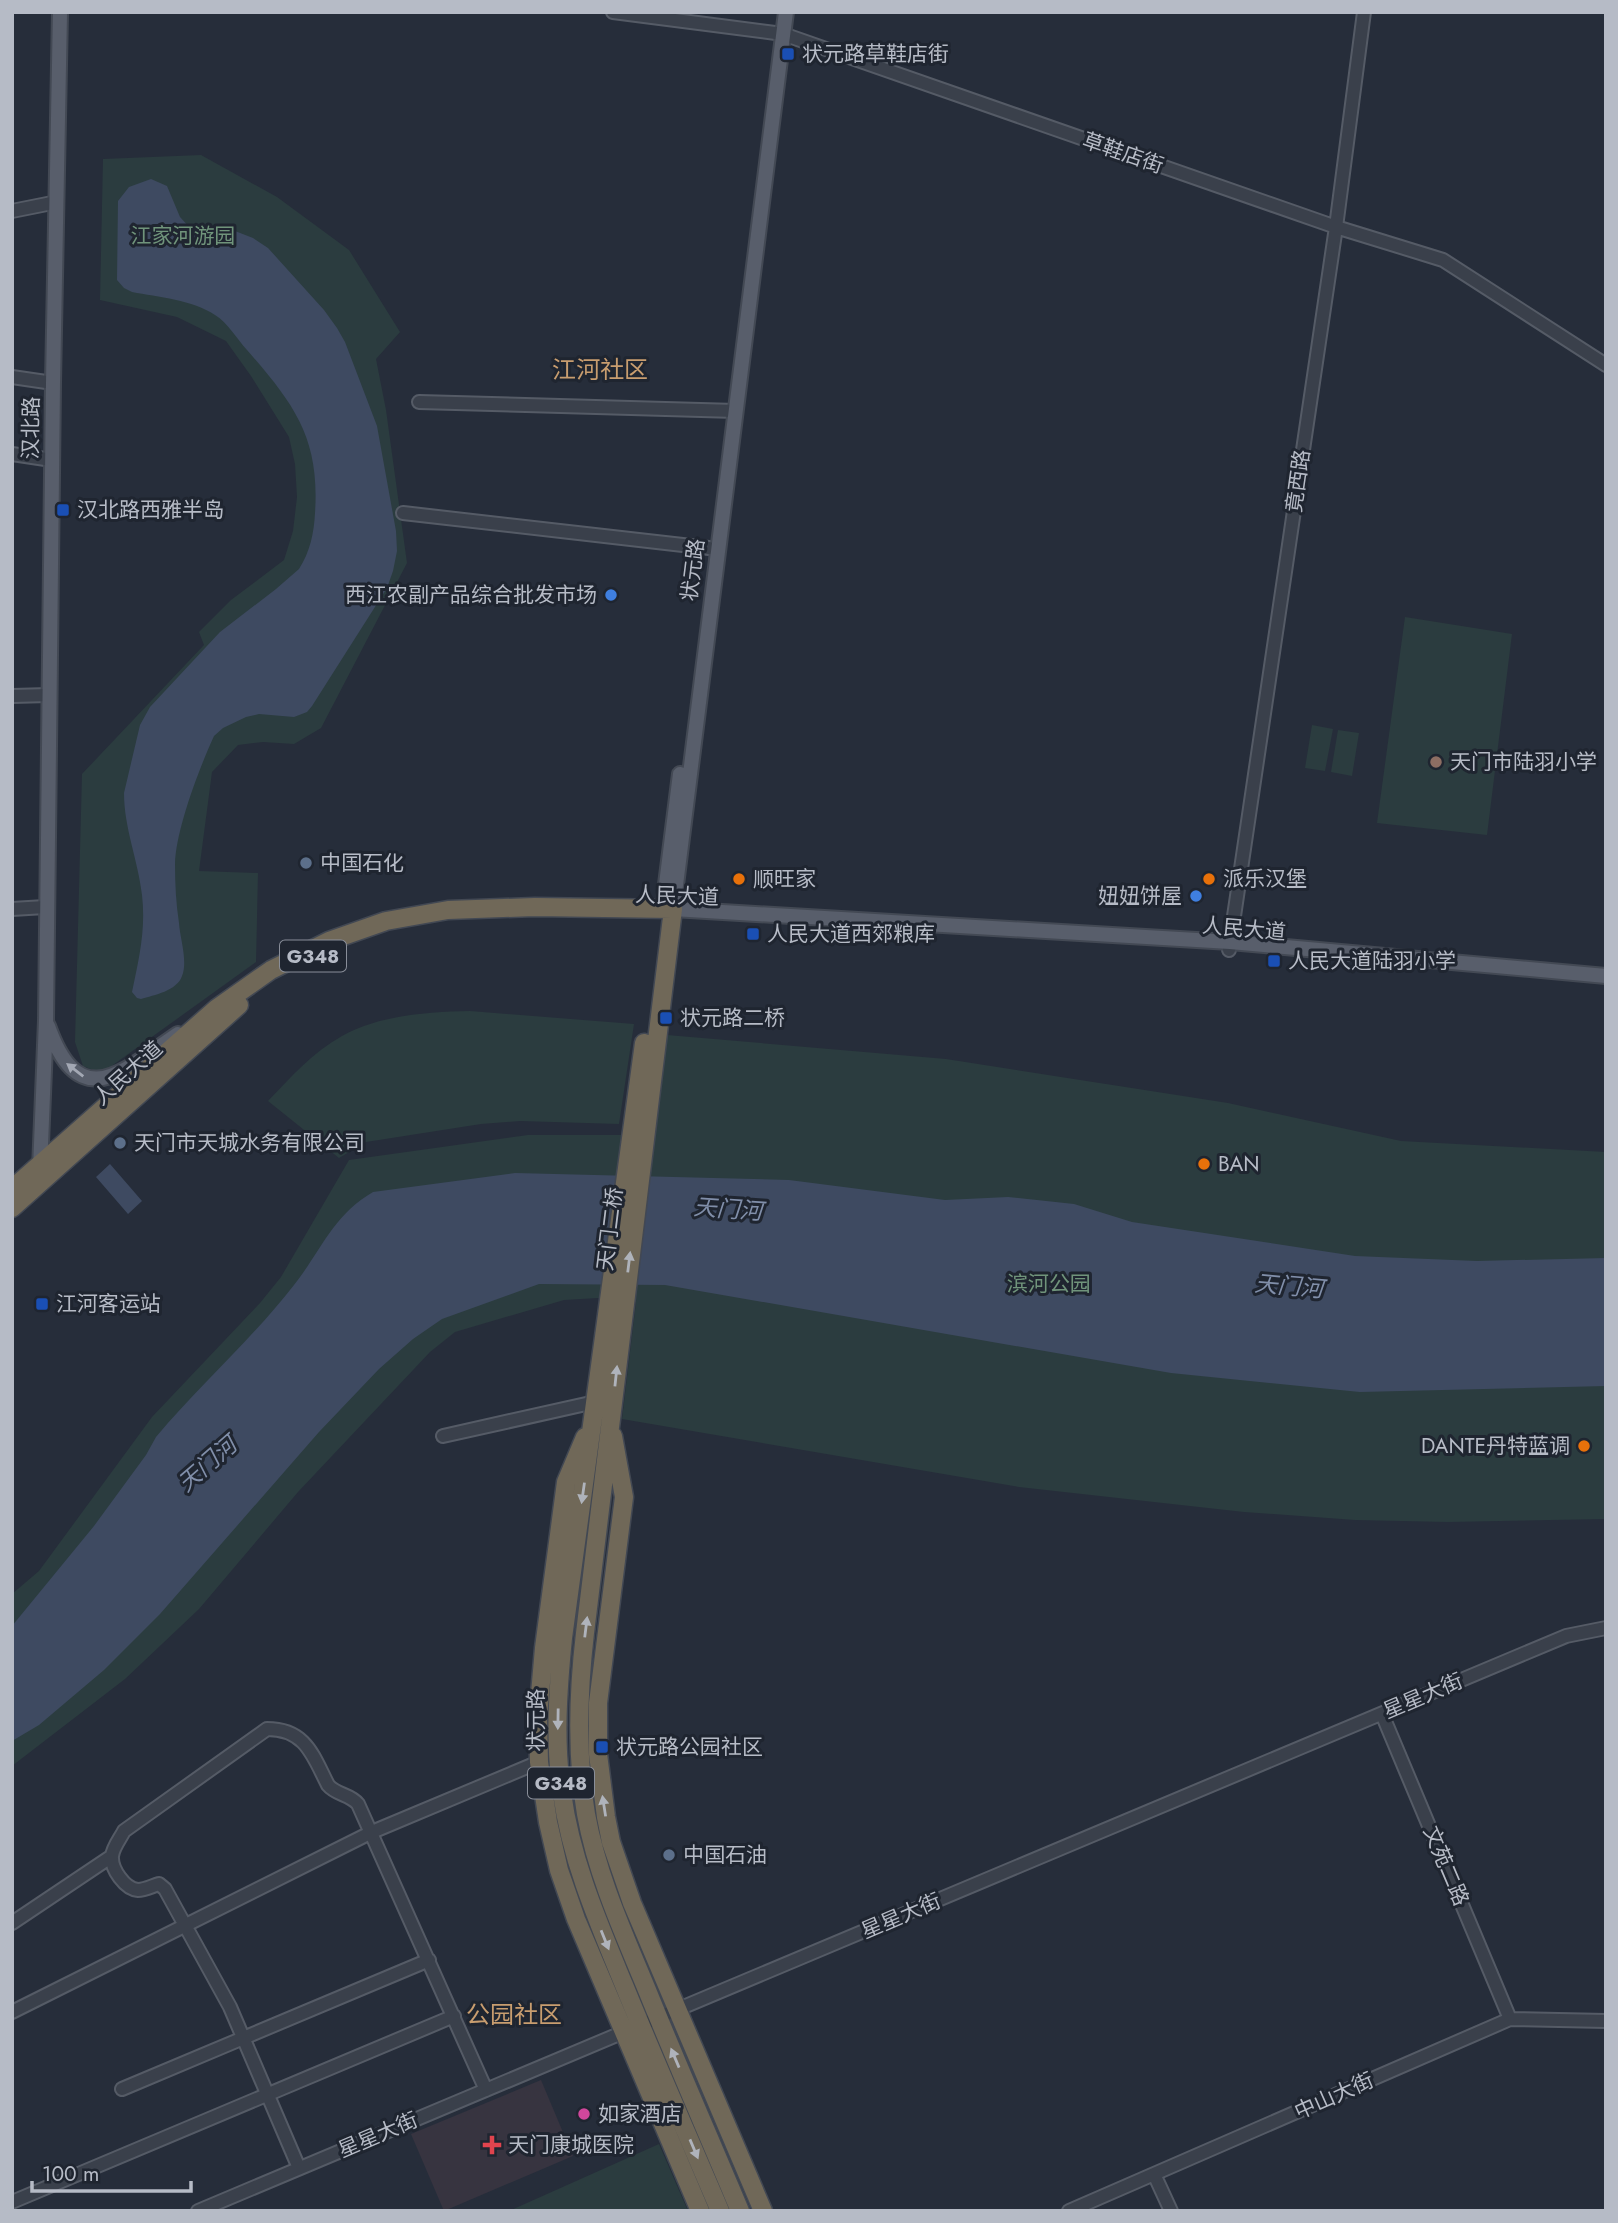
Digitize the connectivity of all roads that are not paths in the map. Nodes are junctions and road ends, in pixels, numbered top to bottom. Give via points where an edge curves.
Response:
1 (60, 12) edge
2 (612, 12) edge
3 (776, 12) edge
4 (786, 12) edge
5 (1364, 12) edge
6 (779, 33) junction
7 (57, 202) junction
8 (12, 211) edge
9 (1336, 227) junction
10 (1606, 365) edge
11 (12, 377) edge
12 (53, 383) junction
13 (419, 402) dead end
14 (731, 411) junction
15 (12, 454) edge
16 (52, 460) junction
17 (403, 513) dead end
18 (709, 548) junction
19 (49, 695) junction
20 (12, 696) edge
21 (45, 907) junction
22 (12, 909) edge
23 (667, 913) junction
24 (1230, 946) junction
25 (1606, 976) edge
26 (1606, 985) edge
27 (217, 1008) junction
28 (46, 1020) junction
29 (638, 1134) joint
30 (40, 1172) junction
31 (12, 1189) edge
32 (12, 1208) edge
33 (613, 1329) junction
34 (595, 1402) junction
35 (601, 1422) junction
36 (443, 1436) dead end
37 (1606, 1628) edge
38 (1382, 1714) junction
39 (539, 1762) junction
40 (372, 1832) junction
41 (611, 1839) junction
42 (592, 1840) junction
43 (554, 1848) junction
44 (112, 1856) junction
45 (580, 1872) junction
46 (638, 1916) junction
47 (12, 1923) edge
48 (185, 1925) junction
49 (625, 1937) junction
50 (429, 1959) junction
51 (677, 2010) junction
52 (12, 2012) edge
53 (454, 2016) junction
54 (658, 2018) junction
55 (1510, 2019) junction
56 (1606, 2021) edge
57 (632, 2029) junction
58 (243, 2038) junction
59 (122, 2089) dead end
60 (486, 2090) junction
61 (267, 2095) junction
62 (299, 2168) junction
63 (1154, 2174) junction
64 (12, 2202) edge
65 (198, 2211) edge
66 (700, 2211) edge
67 (720, 2211) edge
68 (740, 2211) edge
69 (763, 2211) edge
70 (1069, 2211) edge
71 (1171, 2211) edge

1 - 7 main road, 汉北路
2 - 6 street, 草鞋店街
3 - 6 main road, 状元路
4 - 6 main road, 状元路
5 - 9 street, 竟西路
6 - 9 street, 草鞋店街
6 - 14 main road, 状元路
7 - 8 street
7 - 12 main road, 汉北路
9 - 10 street, 草鞋店街 via 1443,260
9 - 24 street, 竟西路
11 - 12 street
12 - 16 main road, 汉北路
13 - 14 street
14 - 18 main road, 状元路
14 - 23 main road, 状元路
15 - 16 street
16 - 19 main road, 汉北路
17 - 18 street
18 - 23 main road, 状元路
19 - 20 street
19 - 21 main road, 汉北路
21 - 22 street
21 - 28 main road, 汉北路
23 - 24 main road, 人民大道
23 - 27 highway, 人民大道 / G348 via 486,907 396,919 348,933 299,955
23 - 29 highway, 状元路 / G348
23 - 30 highway, 人民大道 / G348 via 450,916 392,925 332,946 273,978 243,1001
24 - 25 main road, 人民大道
24 - 26 main road, 人民大道
27 -> 28 main road via 130,1066 97,1079 71,1070 56,1049
27 - 30 highway, 人民大道 / G348
28 - 30 main road, 汉北路
29 - 33 highway, 天门二桥 / G348
30 - 31 highway, 人民大道 / G348
30 - 32 highway, 人民大道 / G348
33 - 34 highway, 状元路 / G348
35 -> 33 highway, 状元路 / G348
34 - 35 highway, 状元路 / G348
34 - 36 street
35 - 39 highway via 571,1468 564,1497 541,1674
41 -> 35 highway via 598,1754 598,1703 624,1497
42 -> 35 highway, 状元路 / G348 via 581,1778 579,1710
35 -> 45 highway, 状元路 / G348 via 563,1638 558,1726 561,1791
37 - 38 street, 星星大街 via 1566,1636
38 - 51 street, 星星大街
38 - 55 street, 文苑二路
39 - 40 street
39 - 43 highway
40 - 44 street via 354,1798 328,1785 304,1741 267,1729 124,1831
40 - 48 street
40 - 50 street
41 - 42 highway
41 - 46 highway
42 - 49 highway, 状元路 / G348
43 - 45 highway
43 - 57 highway via 576,1919
44 - 47 street
44 - 48 street via 118,1874 134,1889 159,1884 165,1889
45 -> 57 highway, 状元路 / G348
46 - 49 highway
46 - 51 highway
48 - 52 street
48 - 58 street
49 - 54 highway, 状元路 / G348
50 - 53 street
50 - 58 street
51 - 54 street, 星星大街
51 - 69 highway
53 - 60 street
53 - 61 street
54 - 57 street, 星星大街
68 -> 54 highway, 状元路 / G348
55 - 56 street, 中山大街
55 - 63 street, 中山大街
57 - 60 street, 星星大街
57 - 66 highway
57 -> 67 highway, 状元路 / G348
58 - 59 street
58 - 61 street
60 - 62 street, 星星大街
61 - 62 street
61 - 64 street
62 - 65 street, 星星大街
63 - 70 street, 中山大街
63 - 71 street

